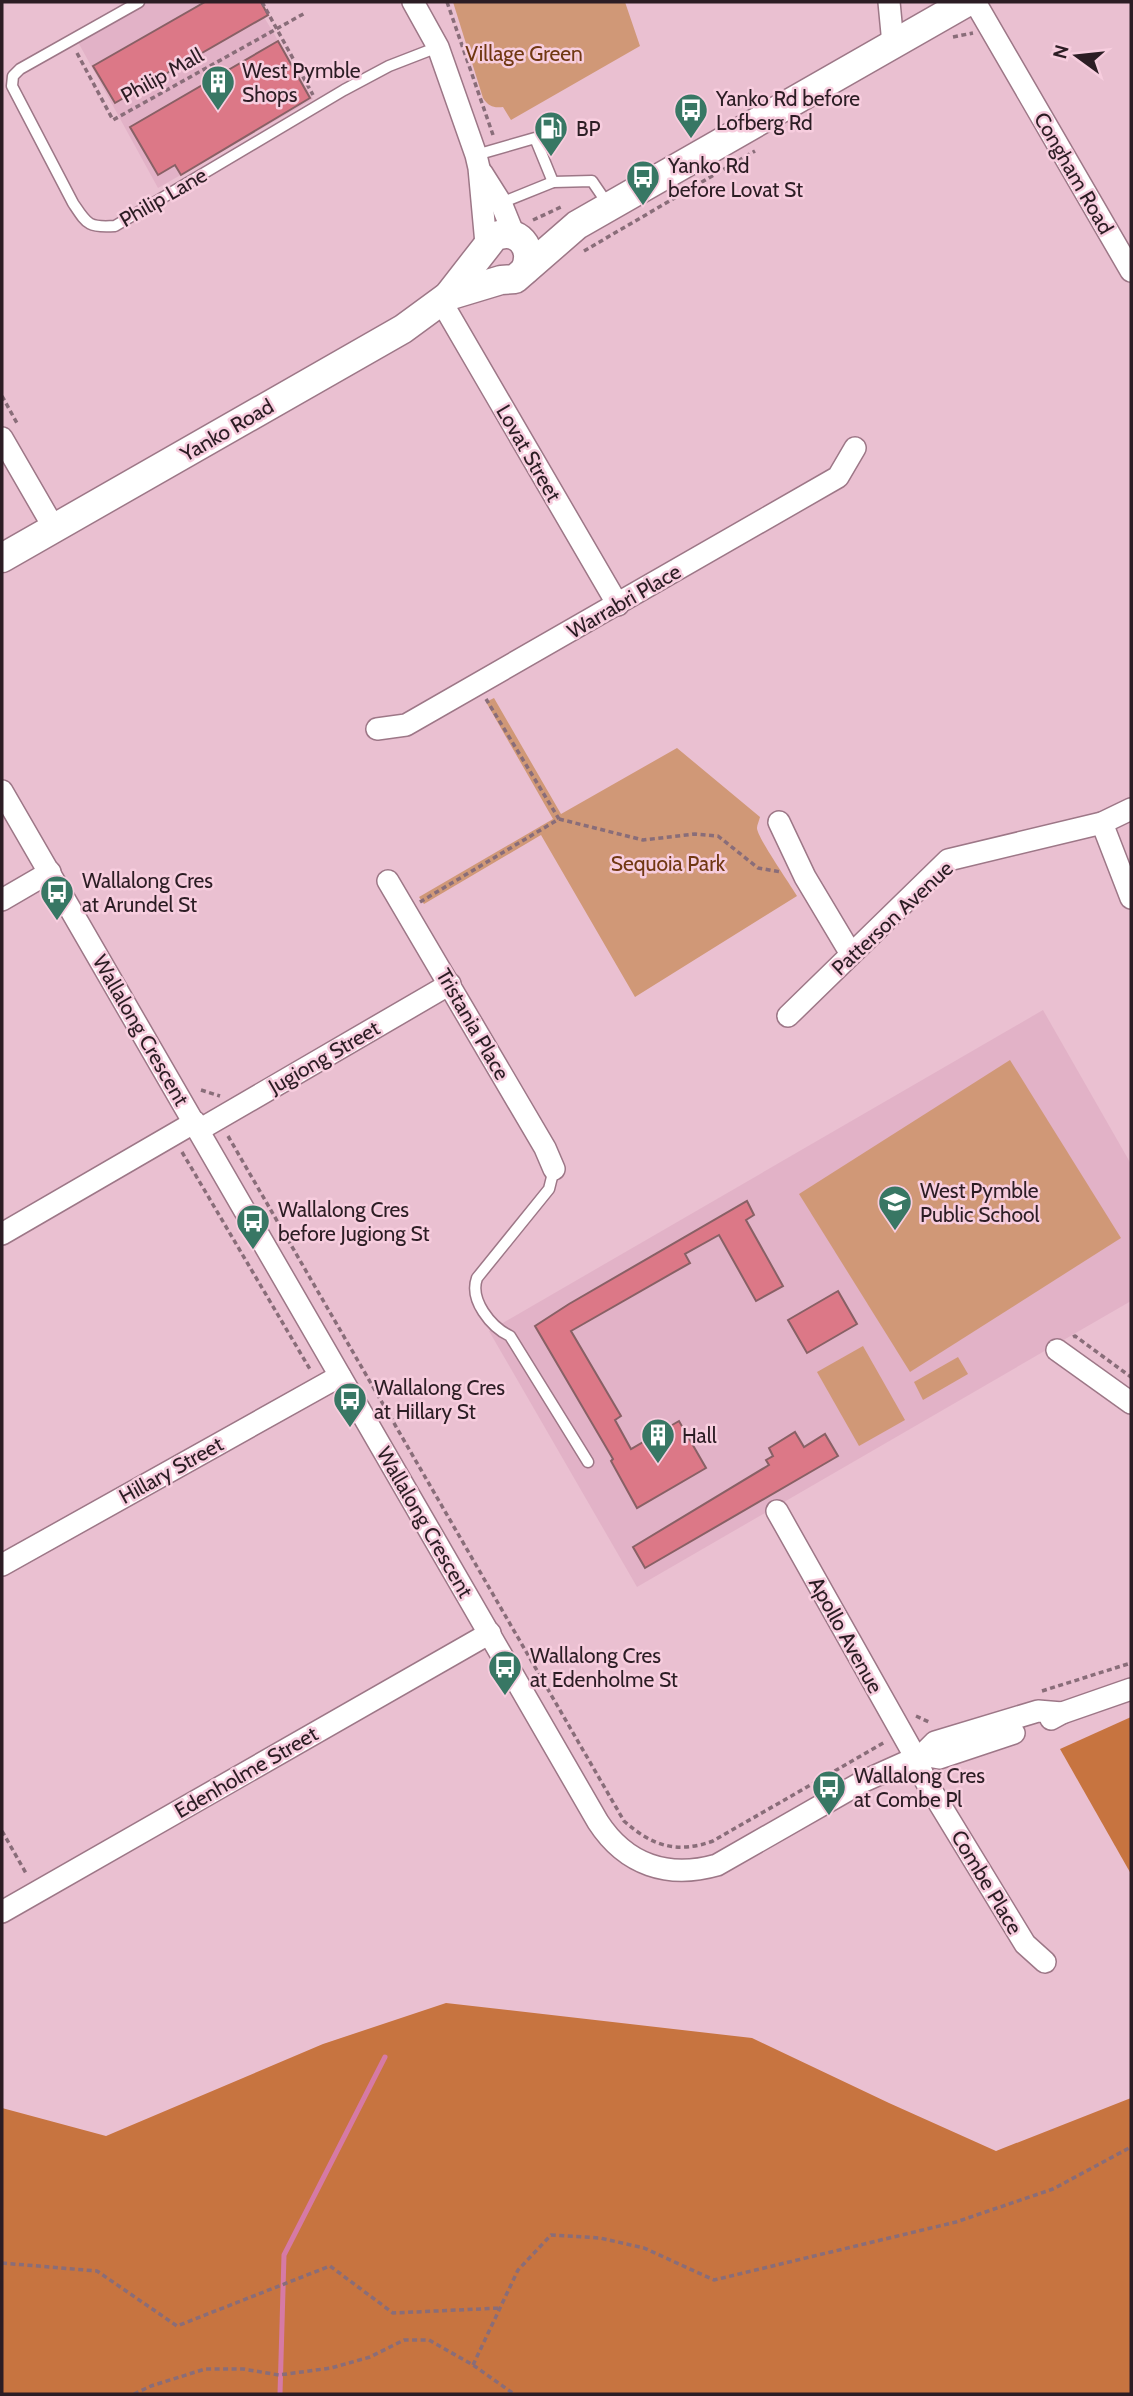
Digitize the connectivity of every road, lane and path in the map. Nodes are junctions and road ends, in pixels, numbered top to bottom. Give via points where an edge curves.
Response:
1 (262, 2) edge
2 (413, 2) edge
3 (430, 2) edge
4 (447, 2) edge
5 (889, 2) edge
6 (967, 2) edge
7 (975, 2) edge
8 (131, 4) edge
9 (305, 13) dead end
10 (277, 29) junction
11 (976, 32) dead end
12 (951, 37) dead end
13 (70, 41) junction
14 (893, 44) junction
15 (438, 47) junction
16 (318, 105) junction
17 (765, 146) dead end
18 (498, 149) junction
19 (477, 162) junction
20 (553, 182) junction
21 (508, 200) junction
22 (609, 206) junction
23 (571, 215) junction
24 (516, 236) junction
25 (485, 247) junction
26 (577, 255) dead end
27 (1131, 271) edge
28 (513, 275) junction
29 (444, 299) junction
30 (2, 438) edge
31 (855, 448) dead end
32 (54, 528) junction
33 (2, 558) edge
34 (618, 605) junction
35 (477, 684) junction
36 (377, 729) dead end
37 (2, 791) edge
38 (1131, 809) edge
39 (559, 819) junction
40 (779, 822) dead end
41 (1102, 823) junction
42 (50, 872) junction
43 (805, 877) junction
44 (388, 881) dead end
45 (1131, 898) edge
46 (2, 900) edge
47 (406, 910) junction
48 (851, 954) junction
49 (450, 984) junction
50 (788, 1016) dead end
51 (197, 1126) junction
52 (226, 1133) dead end
53 (179, 1147) dead end
54 (554, 1169) joint
55 (2, 1234) edge
56 (1075, 1336) dead end
57 (1058, 1350) dead end
58 (313, 1375) dead end
59 (340, 1376) junction
60 (1131, 1377) edge
61 (1131, 1403) edge
62 (588, 1462) dead end
63 (777, 1511) dead end
64 (2, 1565) edge
65 (490, 1633) junction
66 (1131, 1663) edge
67 (1131, 1689) edge
68 (1040, 1691) dead end
69 (912, 1712) dead end
70 (942, 1722) dead end
71 (888, 1741) dead end
72 (919, 1757) junction
73 (2, 1831) edge
74 (37, 1892) junction
75 (2, 1912) edge
76 (1045, 1962) dead end
77 (1131, 2147) edge
78 (2, 2263) edge
79 (501, 2308) junction
80 (473, 2365) junction
81 (134, 2394) edge
82 (514, 2394) edge

1 - 10 path
2 - 15 street
3 - 15 street
4 - 18 path
5 - 14 street
6 - 14 main road, Yanko Road
7 - 27 street, Congham Road
8 - 13 lane, Philip Lane
9 - 10 path, Philip Mall
10 - 13 path, Philip Mall via 113,120
10 - 16 path
11 - 12 path
13 - 16 lane, Philip Lane via 20,69 12,86 72,203 95,227 115,226
14 - 22 main road, Yanko Road
15 - 16 lane, Philip Lane via 389,66
15 - 19 street
17 - 26 path
18 - 19 lane
18 - 20 lane via 535,138
19 - 21 street
19 - 25 street
20 - 21 lane
20 - 22 lane via 592,181
21 - 23 path via 526,220
21 - 24 street
22 - 23 main road, Yanko Road
23 - 24 main road, Yanko Road
23 - 28 main road, Yanko Road
24 - 25 main road, Yanko Road via 498,234
24 - 28 main road via 525,244 529,262
25 - 28 main road via 486,271
25 - 29 main road, Yanko Road
28 - 29 main road, Yanko Road
29 - 32 main road, Yanko Road via 403,329
29 - 34 street, Lovat Street
30 - 32 street
31 - 34 street, Warrabri Place via 838,477
32 - 33 main road, Yanko Road
34 - 35 street, Warrabri Place
35 - 36 street, Warrabri Place via 405,725
35 - 39 path
37 - 42 street, Wallalong Crescent
38 - 41 street, Patterson Avenue
39 - 43 path via 643,840 718,836 758,868
39 - 47 path
40 - 43 street
41 - 45 street
41 - 48 street, Patterson Avenue via 948,860
42 - 46 street
42 - 51 street, Wallalong Crescent
43 - 48 street
44 - 47 street, Tristania Place
47 - 49 street, Tristania Place
48 - 50 street, Patterson Avenue
49 - 51 street, Jugiong Street
49 - 54 street, Tristania Place
51 - 55 street, Jugiong Street
51 - 59 street, Wallalong Crescent
52 - 71 path via 624,1821 659,1844 683,1848 713,1842
53 - 58 path
54 - 62 lane via 549,1189 477,1278 475,1298 497,1330 510,1336
56 - 60 path
57 - 61 street
59 - 64 street, Hillary Street
59 - 65 street, Wallalong Crescent
63 - 72 street, Apollo Avenue
65 - 72 street, Wallalong Crescent via 607,1835 639,1861 662,1869 682,1872 717,1865 864,1781
65 - 74 street, Edenholme Street
66 - 68 path
67 - 72 street, Wallalong Crescent via 939,1758
69 - 70 path via 931,1724
72 - 76 street, Combe Place via 925,1780 1025,1944
73 - 74 path
74 - 75 street, Edenholme Street
77 - 79 path via 1053,2189 956,2222 714,2280 644,2248 600,2238 551,2235 518,2270
78 - 79 path via 97,2272 177,2326 330,2266 393,2313
79 - 80 path
80 - 81 path via 429,2340 404,2340 370,2357 331,2368 279,2375 205,2369
80 - 82 path

